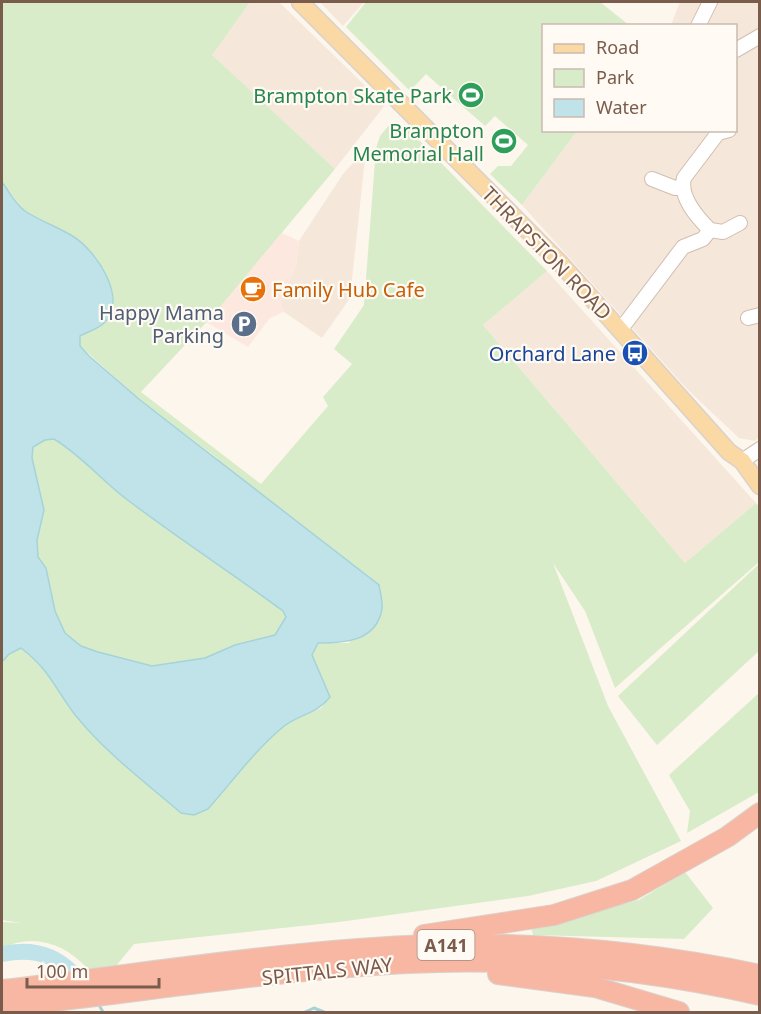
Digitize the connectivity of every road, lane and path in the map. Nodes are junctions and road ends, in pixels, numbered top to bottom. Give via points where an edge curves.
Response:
1 (300, 2) edge
2 (710, 2) edge
3 (699, 24) edge
4 (759, 36) edge
5 (737, 49) edge
6 (722, 132) edge
7 (652, 179) dead end
8 (681, 187) junction
9 (740, 223) dead end
10 (710, 230) junction
11 (621, 329) junction
12 (759, 449) edge
13 (742, 460) junction
14 (759, 486) edge
15 (759, 813) edge
16 (300, 956) junction
17 (345, 967) junction
18 (759, 975) edge
19 (135, 984) junction
20 (2, 990) edge
21 (54, 993) junction
22 (759, 994) edge
23 (2, 1007) edge
24 (679, 1012) edge

1 - 11 main road, THRAPSTON ROAD
2 - 3 street
4 - 5 street
6 - 8 street
7 - 8 street
8 - 10 street
9 - 10 street via 723,232
10 - 11 street via 703,239 682,247
11 - 13 main road, THRAPSTON ROAD via 729,452
12 - 13 street
13 - 14 main road, THRAPSTON ROAD
15 - 16 highway via 727,837 632,890 554,915 357,942
16 - 18 highway, SPITTALS WAY / A141 via 420,946 530,946 650,956
16 - 19 highway, SPITTALS WAY / A141
17 - 19 highway, SPITTALS WAY / A141
17 - 22 highway, SPITTALS WAY / A141 via 459,962 539,964 660,976
17 - 24 highway via 512,975 596,987
19 - 21 highway, SPITTALS WAY / A141
20 - 21 highway, SPITTALS WAY / A141
21 - 23 highway, SPITTALS WAY / A141

